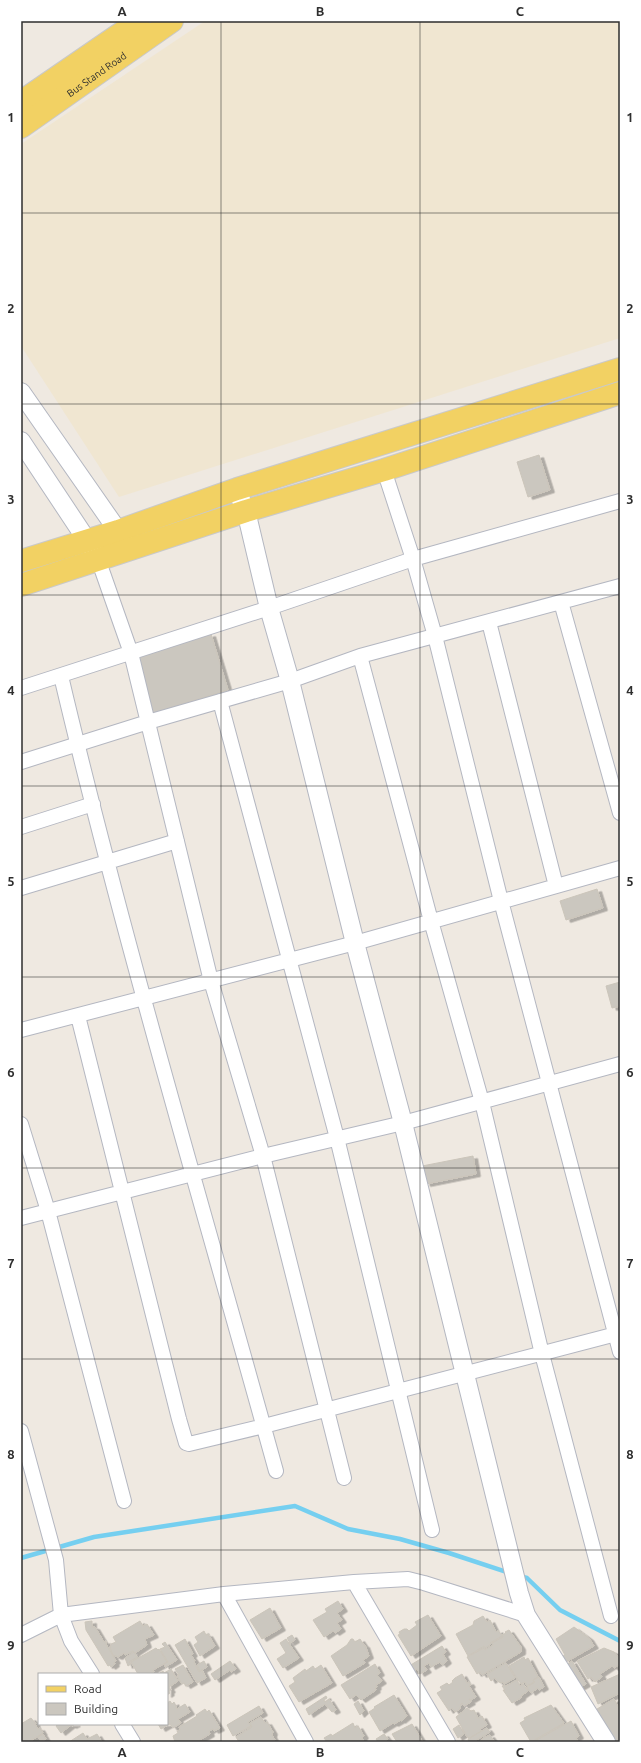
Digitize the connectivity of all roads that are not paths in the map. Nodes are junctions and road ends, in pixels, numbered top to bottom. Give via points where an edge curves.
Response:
1 (139, 21) edge
2 (172, 21) edge
3 (21, 102) edge
4 (21, 127) edge
5 (620, 369) edge
6 (21, 392) edge
7 (620, 393) edge
8 (21, 441) edge
9 (384, 470) junction
10 (237, 489) junction
11 (620, 501) edge
12 (246, 511) junction
13 (88, 540) junction
14 (124, 540) junction
15 (98, 559) junction
16 (413, 559) junction
17 (21, 561) edge
18 (21, 585) edge
19 (620, 586) edge
20 (561, 602) junction
21 (269, 608) junction
22 (489, 622) junction
23 (435, 636) junction
24 (131, 653) junction
25 (360, 656) junction
26 (61, 676) junction
27 (290, 681) junction
28 (21, 688) edge
29 (220, 701) junction
30 (148, 722) junction
31 (77, 744) junction
32 (21, 762) edge
33 (92, 804) junction
34 (620, 812) edge
35 (21, 827) edge
36 (177, 841) junction
37 (108, 862) junction
38 (620, 868) edge
39 (556, 886) junction
40 (21, 888) edge
41 (501, 901) junction
42 (431, 921) junction
43 (355, 943) junction
44 (290, 960) junction
45 (211, 981) junction
46 (144, 998) junction
47 (78, 1016) junction
48 (21, 1030) edge
49 (620, 1064) edge
50 (549, 1083) junction
51 (482, 1102) junction
52 (403, 1123) junction
53 (21, 1124) edge
54 (337, 1138) junction
55 (263, 1156) junction
56 (192, 1174) junction
57 (122, 1192) junction
58 (48, 1211) junction
59 (21, 1218) edge
60 (618, 1334) edge
61 (620, 1352) edge
62 (542, 1354) junction
63 (466, 1374) junction
64 (398, 1391) junction
65 (327, 1409) junction
66 (264, 1426) junction
67 (21, 1431) edge
68 (276, 1471) dead end
69 (344, 1478) dead end
70 (124, 1501) dead end
71 (432, 1530) dead end
72 (354, 1582) junction
73 (224, 1594) junction
74 (61, 1615) junction
75 (526, 1615) junction
76 (612, 1616) dead end
77 (21, 1635) edge
78 (91, 1673) edge
79 (123, 1725) edge
80 (134, 1742) edge
81 (306, 1742) edge
82 (448, 1742) edge
83 (606, 1742) edge

1 - 3 main road, Bus Stand Road
2 - 4 main road, Bus Stand Road
5 - 10 main road
6 - 14 street
7 - 9 main road
8 - 13 street
9 - 12 main road
9 - 16 street
10 - 12 street
10 - 14 main road
11 - 16 street
12 - 14 main road
12 - 21 street
13 - 14 main road
13 - 15 street
13 - 17 main road
14 - 15 main road
15 - 18 main road
15 - 24 street
16 - 21 street
16 - 23 street
19 - 20 street
20 - 22 street
20 - 34 street
21 - 24 street
21 - 27 street
22 - 23 street
22 - 39 street
23 - 25 street
23 - 41 street
24 - 26 street
24 - 30 street
25 - 27 street
25 - 42 street
26 - 28 street
26 - 31 street
27 - 29 street
27 - 43 street
29 - 30 street
29 - 44 street
30 - 31 street
30 - 36 street
31 - 32 street
31 - 33 street
33 - 35 street
33 - 37 street
36 - 37 street
36 - 45 street
37 - 40 street
37 - 46 street
38 - 39 street
39 - 41 street
41 - 42 street
41 - 50 street
42 - 43 street
42 - 51 street
43 - 44 street
43 - 52 street
44 - 45 street
44 - 54 street
45 - 46 street
45 - 55 street
46 - 47 street
46 - 56 street
47 - 48 street
47 - 57 street
49 - 50 street
50 - 51 street
50 - 60 street
51 - 52 street
51 - 62 street
52 - 54 street
52 - 63 street
53 - 58 street
54 - 55 street
54 - 64 street
55 - 56 street
55 - 65 street
56 - 57 street
56 - 66 street
57 - 58 street
57 - 66 street via 184,1441 189,1444
58 - 59 street
58 - 70 street
60 - 61 street
60 - 62 street
62 - 63 street
62 - 76 street
63 - 64 street
63 - 75 street
64 - 65 street
64 - 71 street
65 - 66 street
65 - 69 street
66 - 68 street
67 - 74 street via 56,1560
72 - 73 street
72 - 75 street via 408,1580 424,1583
72 - 82 street
73 - 74 street
73 - 81 street
74 - 77 street
74 - 78 street via 71,1641
75 - 83 street
79 - 80 street

